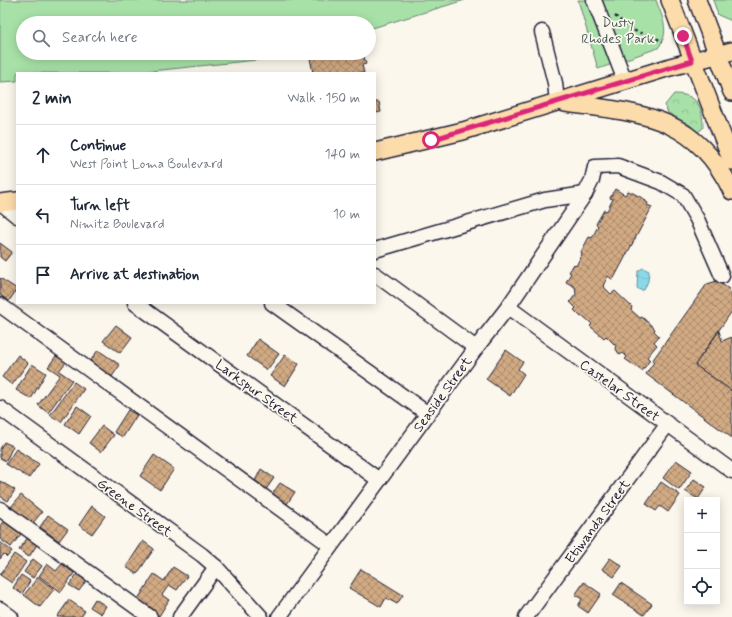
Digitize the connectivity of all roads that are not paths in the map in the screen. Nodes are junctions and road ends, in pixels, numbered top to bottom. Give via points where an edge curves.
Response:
1 (594, 0) edge
2 (670, 0) edge
3 (697, 0) edge
4 (542, 32) dead end
5 (724, 53) edge
6 (692, 61) junction
7 (625, 81) junction
8 (732, 92) edge
9 (557, 102) junction
10 (376, 152) edge
11 (732, 161) edge
12 (732, 191) edge
13 (585, 194) junction
14 (6, 202) edge
15 (16, 215) edge
16 (376, 250) edge
17 (376, 275) edge
18 (728, 279) edge
19 (136, 304) edge
20 (273, 304) edge
21 (0, 305) edge
22 (508, 307) junction
23 (476, 348) junction
24 (0, 408) edge
25 (428, 414) junction
26 (667, 425) junction
27 (732, 471) edge
28 (378, 480) junction
29 (0, 508) edge
30 (330, 545) junction
31 (216, 567) junction
32 (0, 609) edge
33 (11, 617) edge
34 (150, 617) edge
35 (180, 617) edge
36 (261, 617) edge
37 (279, 617) edge
38 (526, 617) edge

1 - 7 street
2 - 6 main road
3 - 5 main road
4 - 9 street via 555,83
5 - 6 main road
5 - 8 main road
6 - 7 main road
6 - 11 main road
7 - 9 main road
9 - 10 main road via 431,140
9 - 12 main road via 644,115 679,129 710,154
13 - 16 street via 545,200
13 - 18 street, Seaside Street via 595,167 618,166 661,182 683,195
13 - 22 street, Seaside Street
14 - 15 street
17 - 23 street
19 - 28 street, Larkspur Street
20 - 25 street
21 - 30 street
22 - 23 street, Seaside Street
22 - 26 street, Castelar Street
23 - 25 street, Seaside Street
24 - 31 street, Greene Street
25 - 28 street, Seaside Street
26 - 27 street, Castelar Street
26 - 38 street, Etiwanda Street
28 - 30 street, Seaside Street
29 - 34 street
30 - 37 street, Seaside Street
31 - 35 street
31 - 36 street, Greene Street
32 - 33 street

